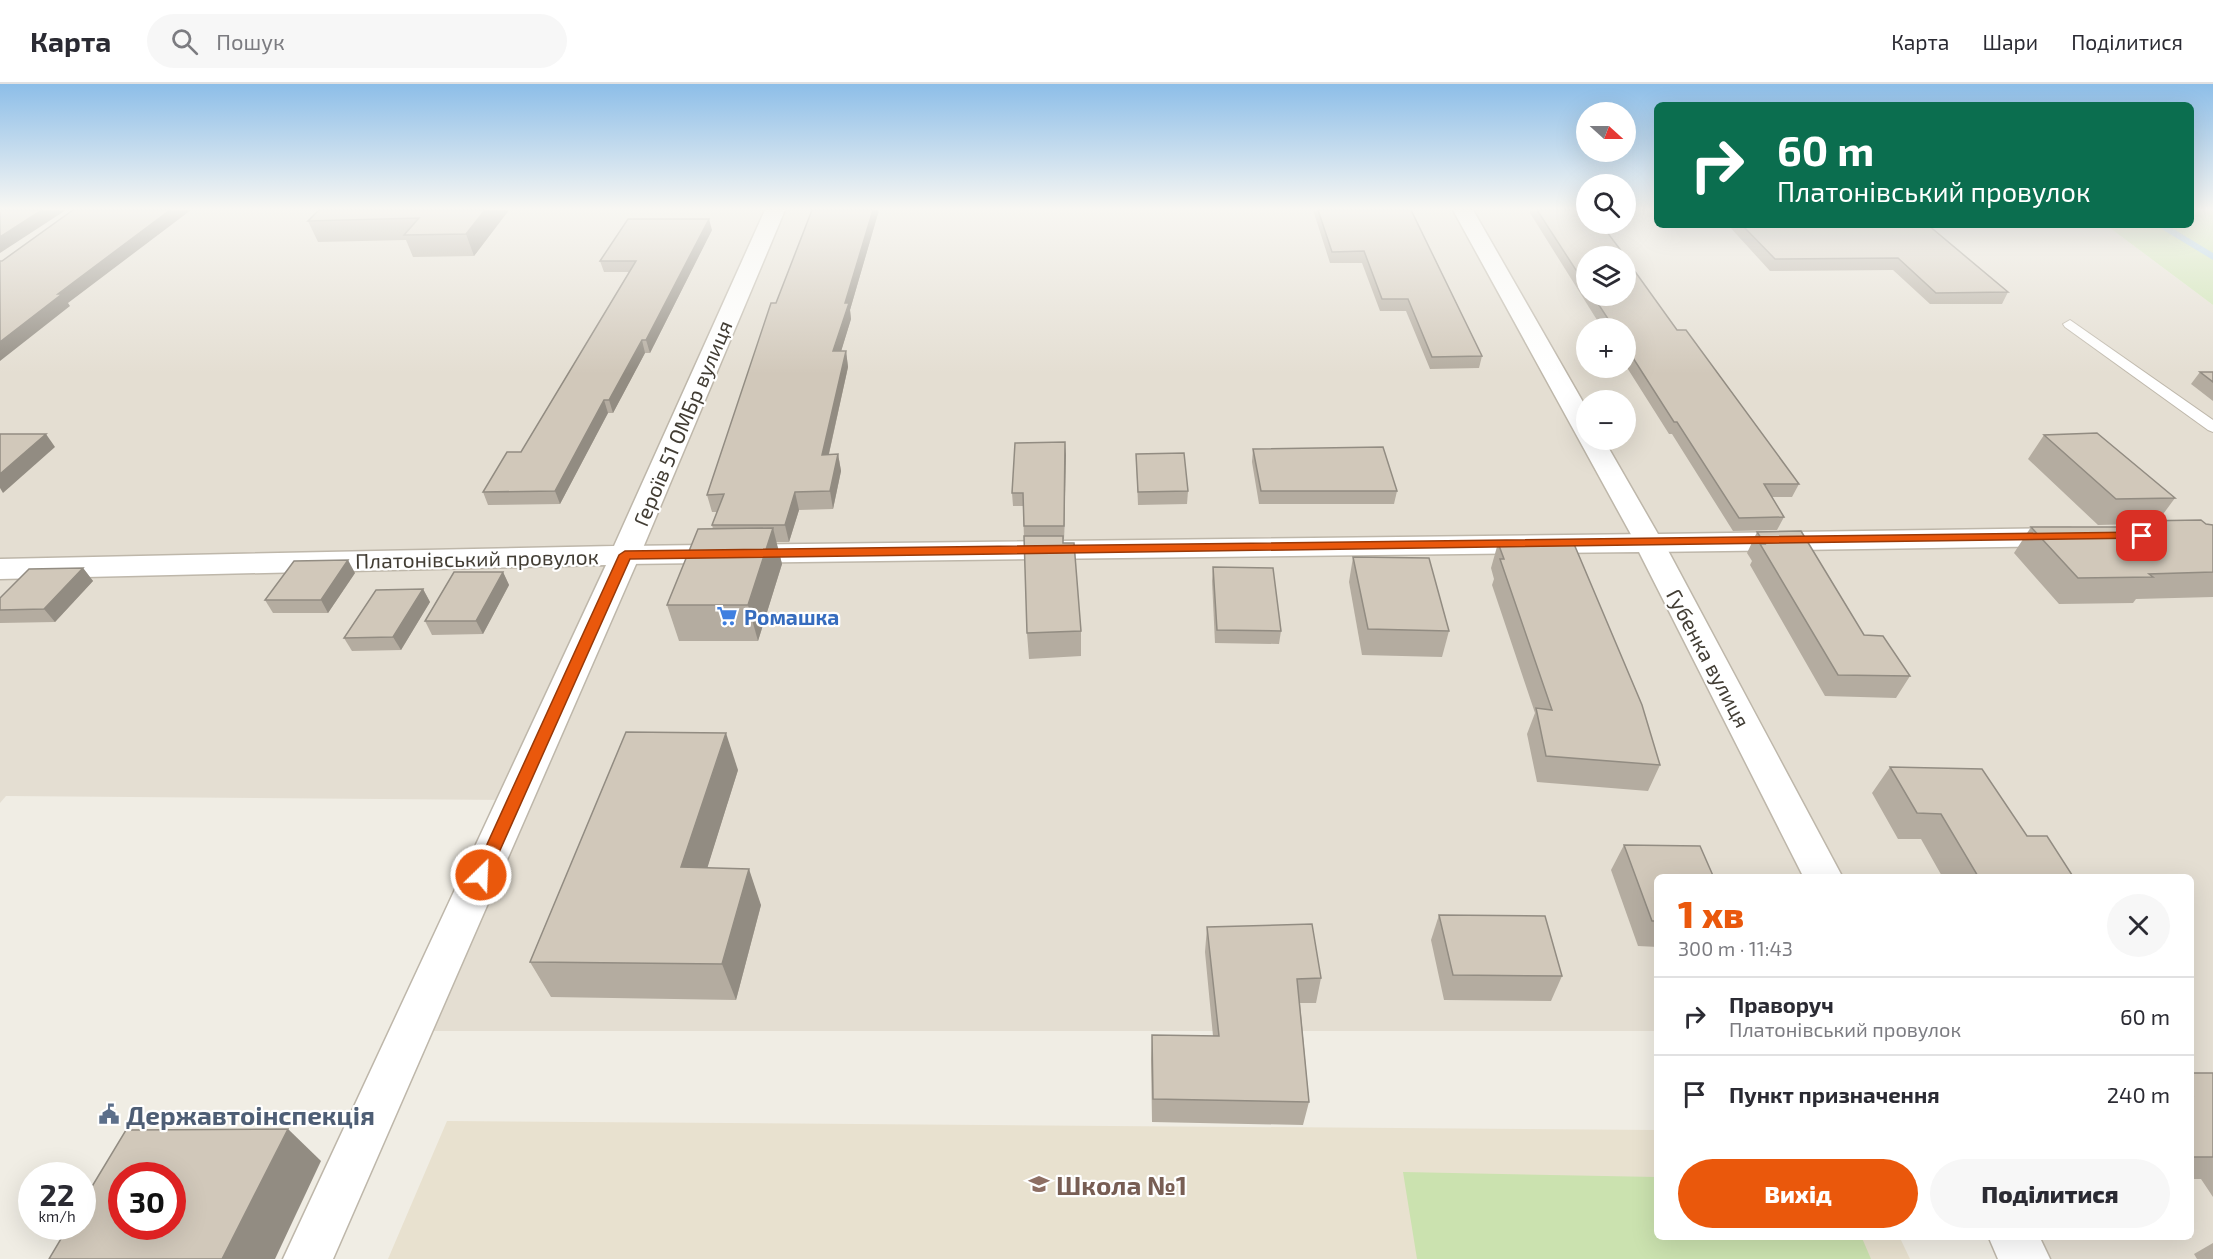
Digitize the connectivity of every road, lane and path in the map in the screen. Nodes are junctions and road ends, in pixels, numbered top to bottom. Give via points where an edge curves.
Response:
1 (751, 265) edge
2 (1494, 265) edge
3 (2070, 324) dead end
4 (1576, 412) edge
5 (2213, 427) edge
6 (1597, 450) edge
7 (2096, 536) edge
8 (1649, 543) junction
9 (625, 555) junction
10 (0, 569) edge
11 (1822, 874) edge
12 (2015, 1240) edge
13 (308, 1259) edge
14 (2025, 1259) edge

1 - 9 street, Героїв 51 ОМБр вулиця
2 - 4 street
3 - 5 lane
6 - 8 street, Губенка вулиця
7 - 8 street, Платонівський провулок
8 - 9 street, Платонівський провулок
8 - 11 street, Губенка вулиця
9 - 10 street, Платонівський провулок
9 - 13 street, Героїв 51 ОМБр вулиця
12 - 14 street

